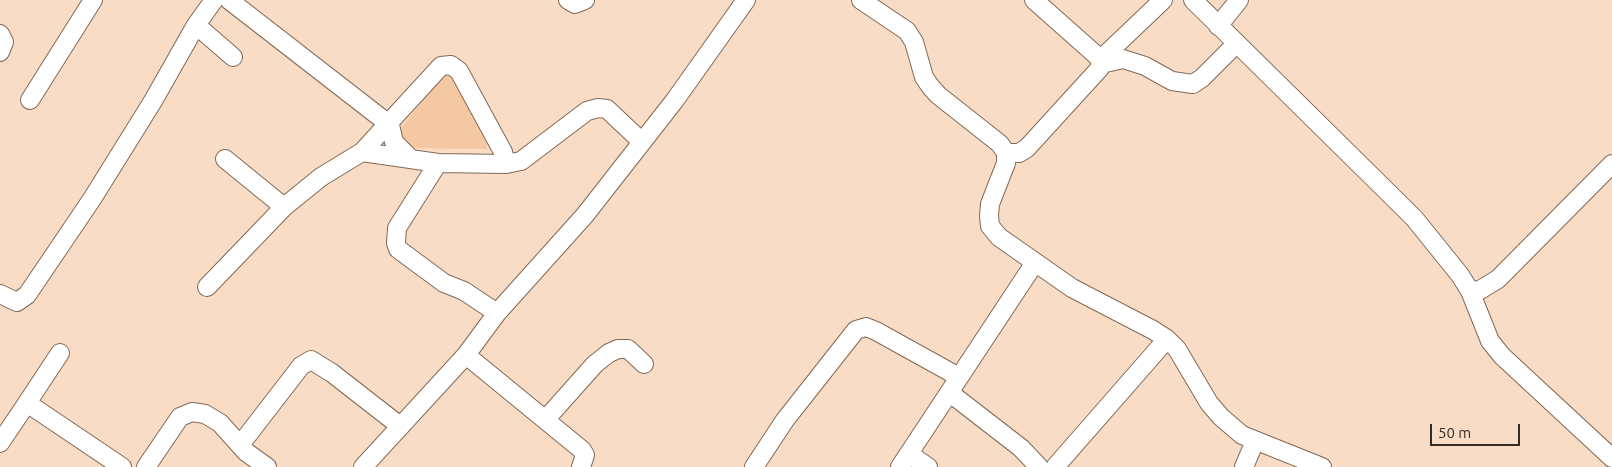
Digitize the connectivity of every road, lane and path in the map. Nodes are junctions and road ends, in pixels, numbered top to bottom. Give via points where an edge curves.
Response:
1 (93, 0) edge
2 (214, 0) edge
3 (229, 0) edge
4 (568, 0) edge
5 (586, 0) edge
6 (746, 0) edge
7 (862, 0) edge
8 (1034, 0) edge
9 (1163, 0) edge
10 (1193, 0) edge
11 (1239, 0) edge
12 (196, 25) junction
13 (1218, 26) junction
14 (0, 34) edge
15 (1236, 44) junction
16 (0, 52) edge
17 (233, 57) dead end
18 (1100, 62) junction
19 (30, 100) dead end
20 (390, 124) junction
21 (642, 142) junction
22 (362, 152) junction
23 (1006, 154) junction
24 (410, 158) junction
25 (225, 160) dead end
26 (438, 162) junction
27 (506, 164) junction
28 (1612, 164) edge
29 (284, 207) junction
30 (1034, 264) junction
31 (207, 287) dead end
32 (1470, 291) junction
33 (0, 294) edge
34 (497, 313) junction
35 (1166, 339) junction
36 (60, 353) dead end
37 (466, 355) junction
38 (644, 364) dead end
39 (959, 377) junction
40 (950, 393) junction
41 (27, 403) junction
42 (546, 419) junction
43 (400, 426) junction
44 (1254, 441) junction
45 (0, 443) edge
46 (240, 445) junction
47 (1612, 458) edge
48 (905, 460) edge
49 (122, 467) edge
50 (146, 467) edge
51 (267, 467) edge
52 (363, 467) edge
53 (581, 467) edge
54 (754, 467) edge
55 (928, 467) edge
56 (1039, 467) edge
57 (1055, 467) edge
58 (1244, 467) edge
59 (1322, 467) edge

1 - 19 street
2 - 12 street
3 - 20 street
4 - 5 street via 575,4
6 - 21 street
7 - 23 street via 907,31 930,86 1000,144
8 - 18 street
9 - 18 street
10 - 13 street
11 - 13 street
12 - 17 street
12 - 33 street via 92,199 27,295 17,302
13 - 15 street
14 - 16 street via 4,42
15 - 18 street via 1193,84 1172,81 1122,58
15 - 32 street via 1414,218 1445,254
18 - 23 street via 1097,72 1027,148 1019,153
20 - 22 street
20 - 24 street via 394,142
20 - 27 street via 437,69 451,66 462,75 503,152
21 - 27 street via 607,109 598,108 587,111 521,160
21 - 34 street via 584,215
22 - 24 street
22 - 29 street via 321,177
23 - 30 street via 1006,163 990,204 990,226
24 - 26 street
25 - 29 street
26 - 27 street
26 - 34 street via 397,228 398,249 444,283 464,291
28 - 32 street via 1498,279 1480,290
29 - 31 street
30 - 35 street
30 - 39 street
32 - 47 street via 1487,334 1502,356
34 - 37 street
35 - 44 street via 1177,349 1221,417
35 - 57 street
36 - 41 street
37 - 42 street
37 - 43 street
38 - 42 street via 628,349 609,353 595,364
39 - 40 street
39 - 54 street via 876,331 866,327 856,330
40 - 48 street
40 - 56 street via 1021,448
41 - 45 street
41 - 49 street
42 - 53 street via 582,450 585,461
43 - 46 street via 311,360 301,366
43 - 52 street
44 - 58 street
44 - 59 street
46 - 50 street via 220,423 205,414 192,412 180,418
46 - 51 street
48 - 55 street

